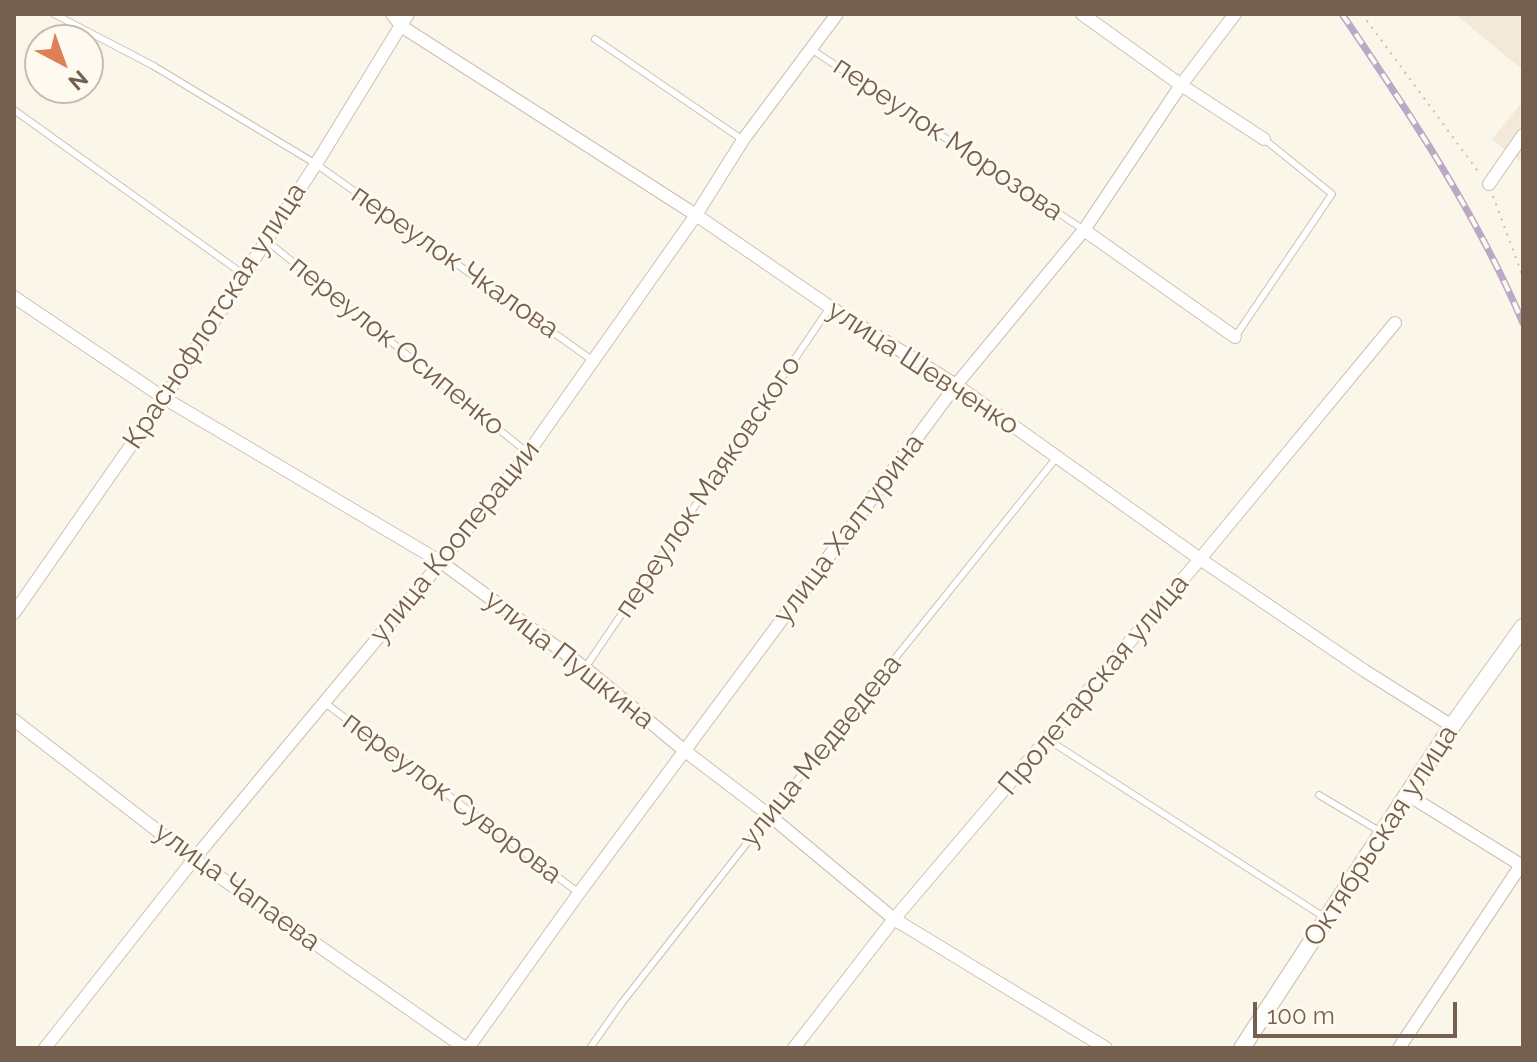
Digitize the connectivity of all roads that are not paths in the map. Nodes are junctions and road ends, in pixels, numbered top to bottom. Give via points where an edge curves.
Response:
1 (54, 14) edge
2 (392, 14) edge
3 (408, 14) edge
4 (837, 14) edge
5 (1082, 14) edge
6 (1235, 14) edge
7 (401, 26) junction
8 (595, 39) dead end
9 (811, 49) junction
10 (1181, 85) junction
11 (14, 110) edge
12 (1523, 135) edge
13 (1264, 139) joint
14 (743, 140) junction
15 (316, 164) junction
16 (1489, 184) road end
17 (696, 215) junction
18 (1084, 230) junction
19 (265, 240) junction
20 (243, 274) junction
21 (14, 297) edge
22 (830, 307) junction
23 (1395, 323) dead end
24 (1235, 337) joint
25 (594, 361) junction
26 (956, 385) junction
27 (164, 398) junction
28 (528, 453) junction
29 (1057, 457) junction
30 (1200, 559) junction
31 (441, 562) junction
32 (14, 613) edge
33 (1523, 627) edge
34 (585, 668) junction
35 (325, 703) junction
36 (14, 720) edge
37 (1452, 726) junction
38 (1047, 739) junction
39 (685, 751) junction
40 (1319, 795) dead end
41 (1408, 795) junction
42 (769, 815) junction
43 (1383, 834) junction
44 (194, 859) junction
45 (579, 893) junction
46 (894, 919) junction
47 (1327, 919) junction
48 (45, 1048) edge
49 (466, 1048) edge
50 (590, 1048) edge
51 (794, 1048) edge
52 (1106, 1048) edge
53 (1242, 1048) edge
54 (1399, 1048) edge

1 - 15 lane, переулок Чкалова via 152,65
2 - 7 street, улица Шевченко
3 - 7 street, Краснофлотская улица
4 - 9 street, улица Кооперации
5 - 10 street
6 - 10 street, улица Халтурина
7 - 15 street, Краснофлотская улица
7 - 17 street, улица Шевченко
8 - 14 lane
9 - 14 street, улица Кооперации
9 - 18 lane, переулок Морозова
10 - 13 street
10 - 18 street, улица Халтурина
11 - 20 lane
12 - 16 street
13 - 24 lane via 1332,194
14 - 17 street, улица Кооперации
15 - 19 street, Краснофлотская улица
15 - 25 lane, переулок Чкалова
17 - 22 street, улица Шевченко
17 - 25 street, улица Кооперации
18 - 24 street
18 - 26 street, улица Халтурина
19 - 20 street, Краснофлотская улица
19 - 28 lane, переулок Осипенко
20 - 27 street, Краснофлотская улица
21 - 27 street, улица Пушкина
22 - 26 street, улица Шевченко
22 - 34 lane, переулок Маяковского
23 - 30 street, Пролетарская улица
25 - 28 street, улица Кооперации
26 - 29 street, улица Шевченко
26 - 39 street, улица Халтурина
27 - 31 street, улица Пушкина
27 - 32 street, Краснофлотская улица
28 - 31 street, улица Кооперации
29 - 30 street, улица Шевченко
29 - 42 lane, улица Медведева
30 - 37 street, улица Шевченко
30 - 38 street, Пролетарская улица
31 - 34 street, улица Пушкина
31 - 35 street, улица Кооперации
33 - 37 street, Октябрьская улица
34 - 39 street, улица Пушкина
35 - 44 street, улица Кооперации
35 - 45 lane, переулок Суворова
36 - 44 street, улица Чапаева
37 - 41 street, Октябрьская улица
38 - 46 street, Пролетарская улица
38 - 47 lane
39 - 42 street, улица Пушкина
39 - 45 street, улица Халтурина
40 - 43 lane
41 - 43 street, Октябрьская улица
41 - 54 street via 1521,865
42 - 46 street, улица Пушкина
42 - 50 lane, улица Медведева
43 - 47 street, Октябрьская улица
44 - 48 street, улица Кооперации
44 - 49 street, улица Чапаева
45 - 49 street, улица Халтурина
46 - 51 street, Пролетарская улица
46 - 52 street, улица Пушкина
47 - 53 street, Октябрьская улица

